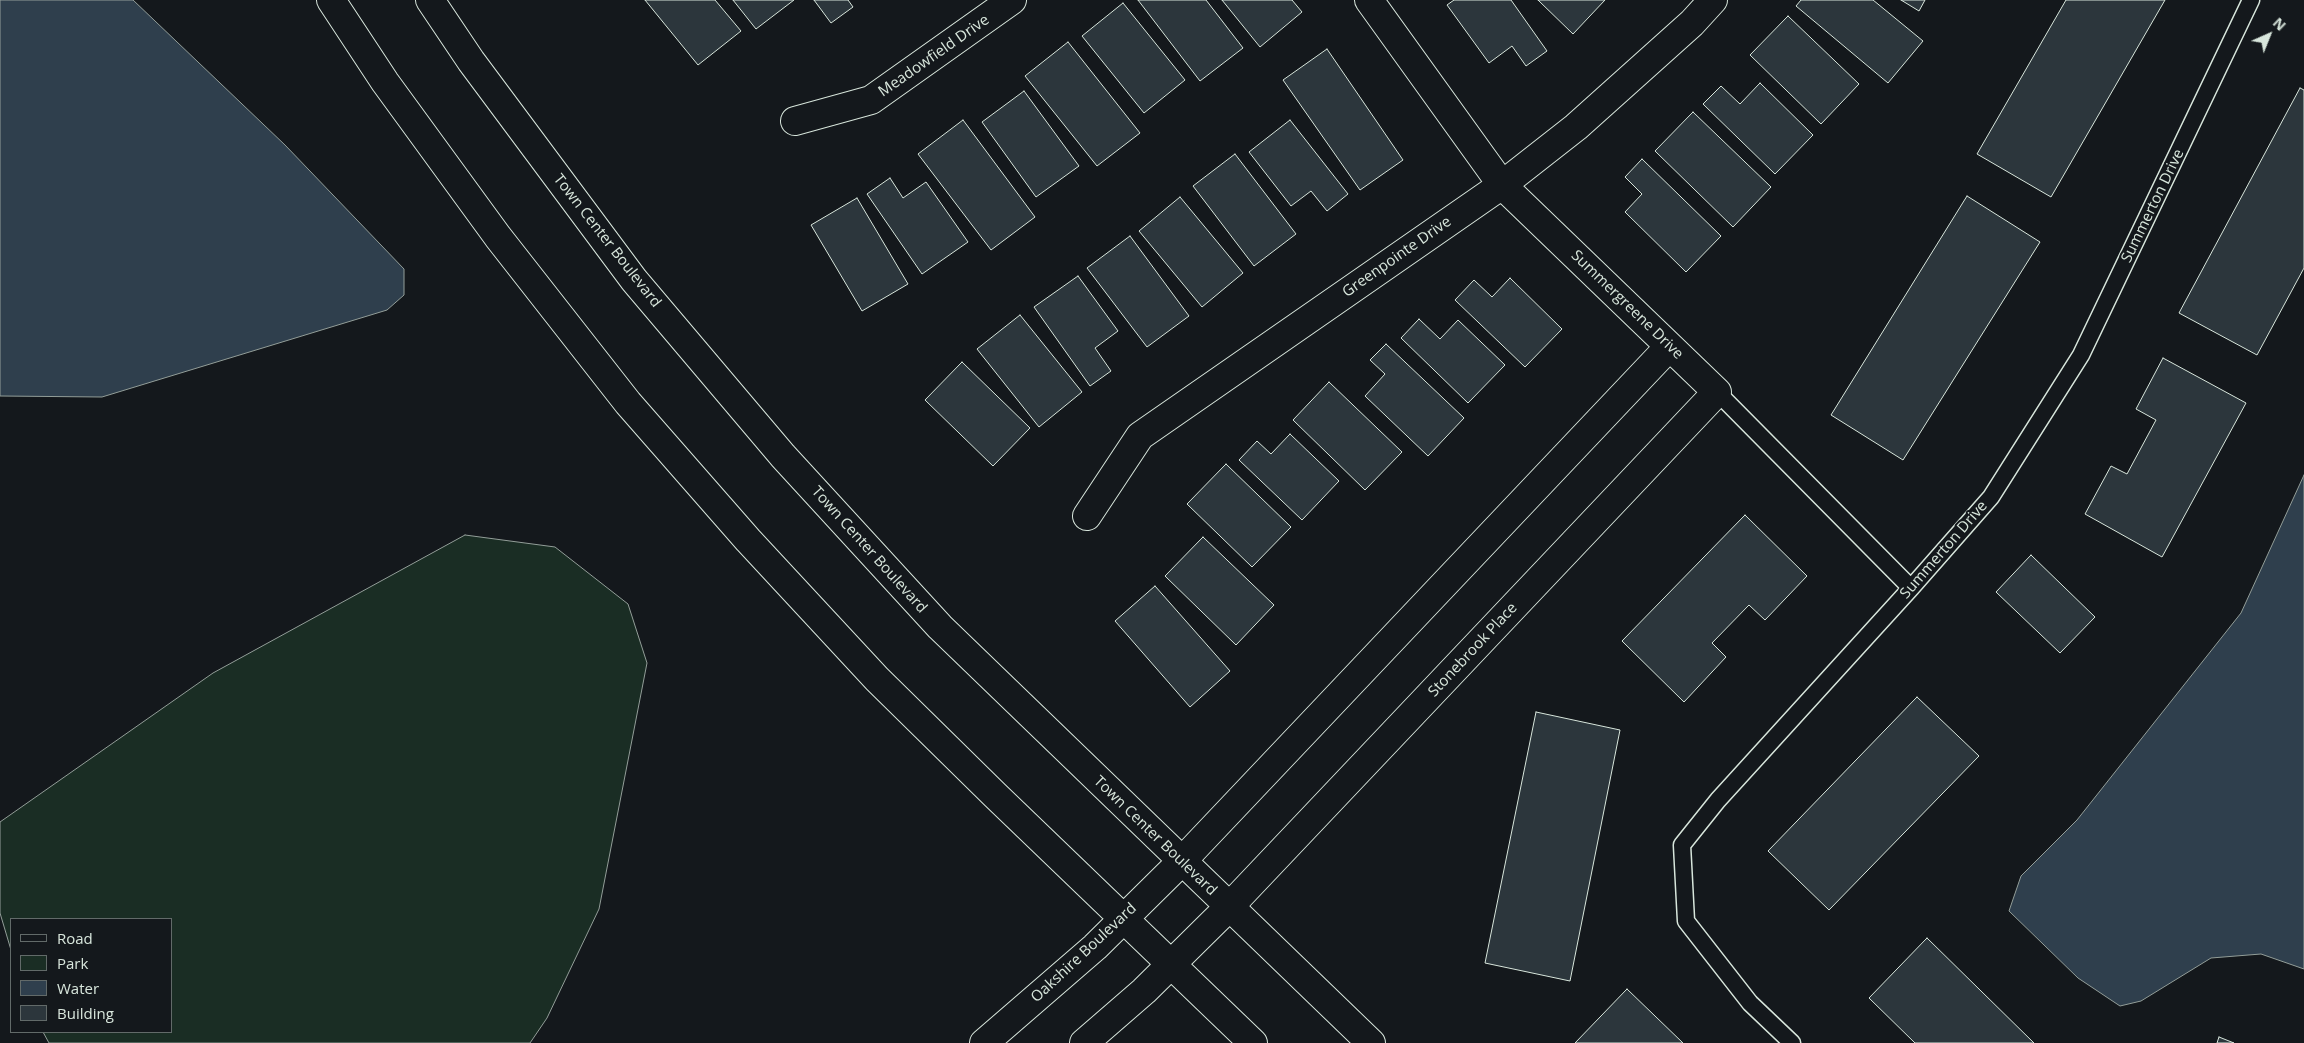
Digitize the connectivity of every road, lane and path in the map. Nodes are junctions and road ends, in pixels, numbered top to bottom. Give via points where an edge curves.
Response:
1 (330, 0) edge
2 (430, 0) edge
3 (1012, 0) edge
4 (1369, 0) edge
5 (1713, 0) edge
6 (2251, 0) edge
7 (795, 121) dead end
8 (1502, 184) junction
9 (1669, 347) junction
10 (1717, 392) junction
11 (1087, 516) dead end
12 (1911, 588) junction
13 (1182, 861) junction
14 (1229, 906) junction
15 (1123, 918) junction
16 (1171, 964) junction
17 (984, 1043) edge
18 (1084, 1043) edge
19 (1253, 1043) edge
20 (1371, 1043) edge
21 (1792, 1043) edge

1 - 15 street via 385,82 498,237 635,410 748,540 877,678
2 - 13 street, Town Center Boulevard via 471,61 634,280 783,456 940,628
3 - 7 street, Meadowfield Drive via 871,100
4 - 8 street, Summergreene Drive
5 - 8 street, Greenpointe Drive via 1692,23 1576,127
6 - 12 lane, Summerton Drive via 2081,355 1991,497
8 - 9 street, Summergreene Drive
8 - 11 street, Greenpointe Drive via 1140,436
9 - 10 street, Summergreene Drive
9 - 13 street
10 - 12 lane, Summergreene Drive
10 - 14 street, Stonebrook Place
12 - 21 lane, Summerton Drive via 1718,800 1682,845 1686,920 1750,1004
13 - 14 street, Town Center Boulevard
13 - 15 street, Oakshire Boulevard
14 - 16 street
14 - 20 street, Town Center Boulevard
15 - 16 street
15 - 17 street, Oakshire Boulevard via 1095,947
16 - 18 street
16 - 19 street

